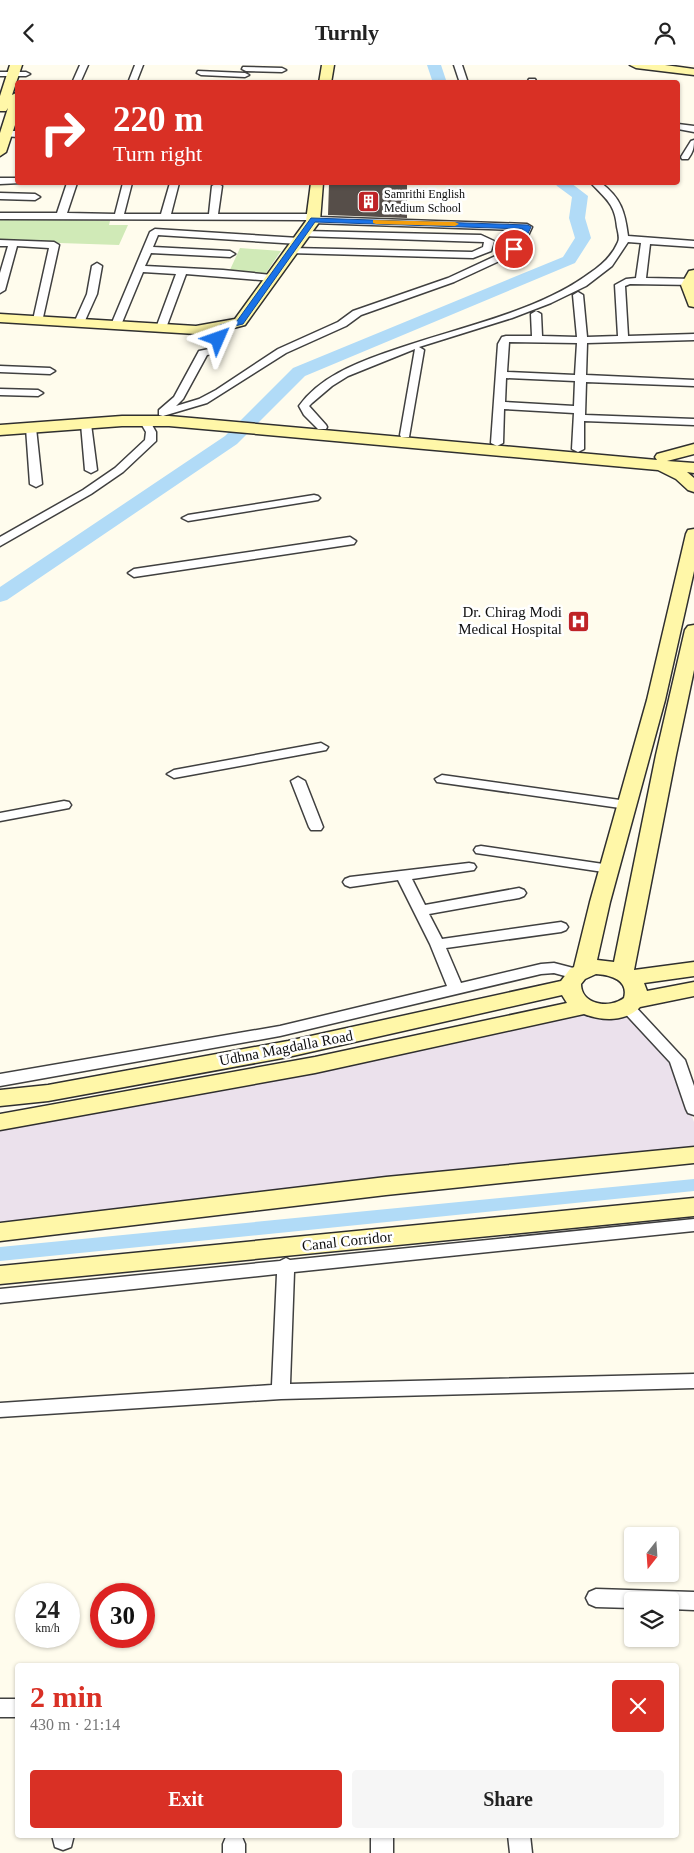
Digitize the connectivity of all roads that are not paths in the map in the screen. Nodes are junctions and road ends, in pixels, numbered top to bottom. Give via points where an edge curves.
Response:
1 (84, 65) edge
2 (94, 65) edge
3 (139, 65) edge
4 (327, 65) edge
5 (458, 65) edge
6 (636, 65) edge
7 (684, 65) edge
8 (694, 66) edge
9 (202, 69) edge
10 (15, 70) edge
11 (694, 72) edge
12 (26, 74) edge
13 (90, 74) dead end
14 (245, 74) edge
15 (280, 74) dead end
16 (0, 75) edge
17 (77, 80) edge
18 (133, 80) edge
19 (324, 80) edge
20 (463, 80) edge
21 (11, 115) edge
22 (680, 127) edge
23 (694, 129) edge
24 (694, 143) edge
25 (0, 151) edge
26 (685, 157) dead end
27 (0, 181) edge
28 (15, 181) edge
29 (71, 185) edge
30 (127, 185) edge
31 (174, 185) edge
32 (218, 185) dead end
33 (317, 185) edge
34 (598, 185) edge
35 (0, 197) edge
36 (35, 197) dead end
37 (0, 216) edge
38 (61, 216) junction
39 (119, 216) junction
40 (165, 217) junction
41 (212, 217) junction
42 (313, 219) junction
43 (239, 236) junction
44 (625, 239) junction
45 (646, 240) junction
46 (298, 242) junction
47 (0, 243) edge
48 (13, 244) junction
49 (694, 244) edge
50 (147, 250) junction
51 (230, 254) junction
52 (97, 266) dead end
53 (140, 269) junction
54 (182, 271) junction
55 (223, 273) junction
56 (272, 278) junction
57 (692, 279) edge
58 (641, 281) junction
59 (0, 290) edge
60 (578, 295) dead end
61 (694, 303) edge
62 (536, 314) dead end
63 (0, 318) edge
64 (38, 320) junction
65 (79, 323) junction
66 (116, 325) junction
67 (222, 327) junction
68 (161, 328) junction
69 (694, 337) edge
70 (537, 339) junction
71 (623, 339) junction
72 (582, 340) junction
73 (418, 350) dead end
74 (0, 369) edge
75 (50, 371) dead end
76 (501, 375) junction
77 (581, 378) junction
78 (694, 383) edge
79 (0, 392) edge
80 (38, 393) dead end
81 (499, 405) junction
82 (579, 414) junction
83 (166, 415) junction
84 (0, 419) edge
85 (144, 420) junction
86 (694, 422) edge
87 (86, 424) junction
88 (287, 427) junction
89 (322, 427) junction
90 (31, 428) junction
91 (0, 430) edge
92 (405, 435) junction
93 (497, 443) junction
94 (578, 449) junction
95 (694, 449) edge
96 (694, 460) edge
97 (661, 461) junction
98 (694, 468) edge
99 (90, 470) dead end
100 (36, 484) dead end
101 (694, 487) edge
102 (314, 498) dead end
103 (188, 518) dead end
104 (694, 534) edge
105 (350, 541) dead end
106 (0, 542) edge
107 (134, 573) dead end
108 (694, 630) edge
109 (321, 747) dead end
110 (174, 774) dead end
111 (442, 779) dead end
112 (298, 781) dead end
113 (64, 805) dead end
114 (627, 805) junction
115 (0, 817) edge
116 (316, 827) dead end
117 (481, 850) dead end
118 (469, 867) dead end
119 (610, 869) junction
120 (403, 876) junction
121 (350, 882) dead end
122 (519, 893) dead end
123 (420, 911) junction
124 (561, 927) dead end
125 (437, 944) junction
126 (694, 969) edge
127 (627, 975) junction
128 (576, 976) junction
129 (456, 989) junction
130 (694, 989) edge
131 (631, 1004) junction
132 (584, 1007) junction
133 (0, 1080) edge
134 (0, 1098) edge
135 (694, 1109) edge
136 (0, 1122) edge
137 (694, 1155) edge
138 (694, 1207) edge
139 (694, 1225) edge
140 (0, 1231) edge
141 (286, 1265) junction
142 (0, 1275) edge
143 (0, 1296) edge
144 (694, 1381) edge
145 (282, 1392) junction
146 (0, 1410) edge
147 (596, 1597) dead end
148 (694, 1601) edge
149 (0, 1708) edge
150 (15, 1708) edge
151 (382, 1838) edge
152 (519, 1838) edge
153 (382, 1853) edge
154 (521, 1853) edge

1 - 17 street
2 - 13 street
3 - 18 street
4 - 19 street
5 - 20 street
6 - 11 street
7 - 8 street
9 - 14 street
10 - 12 street
10 - 16 street
10 - 21 street
14 - 15 street
21 - 25 street
22 - 23 street
24 - 26 street
27 - 28 street
29 - 38 street
30 - 39 street
31 - 40 street
32 - 41 street
33 - 42 street
34 - 44 street via 615,202 625,224
35 - 36 street
37 - 38 street
38 - 39 street
39 - 40 street
40 - 41 street
41 - 42 street
42 - 46 street
42 - 83 street via 528,227 514,249 498,258 420,292 357,313 282,351 220,393
43 - 46 street
43 - 50 street via 155,232
43 - 51 street
44 - 45 street
44 - 89 street via 603,269 579,287 543,304 418,345 332,381 304,406
45 - 49 street
45 - 58 street
46 - 46 street via 481,238 490,245 482,252 463,255
46 - 56 street
47 - 48 street
48 - 59 street
48 - 64 street via 54,245
50 - 51 street
50 - 53 street
51 - 55 street
52 - 65 street via 92,294
53 - 54 street
53 - 66 street
54 - 55 street
54 - 68 street
55 - 56 street
56 - 67 street via 240,322
57 - 58 street
57 - 61 street
58 - 71 street via 620,285
60 - 72 street
62 - 70 street
63 - 64 street
64 - 65 street
65 - 66 street
66 - 68 street
67 - 68 street via 196,330
67 - 83 street via 213,351 203,353
69 - 71 street
70 - 72 street
70 - 76 street via 510,338 504,341
71 - 72 street
72 - 77 street
73 - 92 street
74 - 75 street
76 - 77 street
76 - 81 street
77 - 78 street
77 - 82 street
79 - 80 street
81 - 82 street
81 - 93 street
82 - 86 street
82 - 94 street
83 - 84 street
83 - 85 street
83 - 88 street
85 - 87 street
85 - 106 street via 151,432 150,441 119,470
87 - 90 street
87 - 99 street
88 - 89 street
88 - 97 street
89 - 92 street
90 - 91 street
90 - 100 street
92 - 93 street
93 - 94 street
94 - 97 street
95 - 97 street
96 - 97 street
97 - 98 street
97 - 101 street
102 - 103 street
104 - 114 street via 656,700
105 - 107 street
108 - 127 street via 666,755
109 - 110 street
111 - 114 street
112 - 116 street
113 - 115 street
114 - 119 street
117 - 119 street
118 - 120 street
119 - 128 street
120 - 121 street
120 - 123 street
122 - 123 street
123 - 125 street
124 - 125 street
125 - 129 street
126 - 127 street, Udhna Magdalla Road
127 - 128 street, Udhna Magdalla Road via 604,967
127 - 131 street via 636,985 637,993
128 - 129 street via 554,969 541,969
128 - 132 street via 570,994
128 - 134 street, Udhna Magdalla Road via 288,1049 48,1093
129 - 133 street via 280,1031
130 - 131 street
131 - 132 street via 606,1012
131 - 135 street via 676,1060
132 - 136 street via 315,1065
137 - 140 street
138 - 142 street, Canal Corridor
139 - 141 street
141 - 143 street
141 - 145 street
144 - 145 street
145 - 146 street
147 - 148 street
149 - 150 street
151 - 153 street
152 - 154 street

